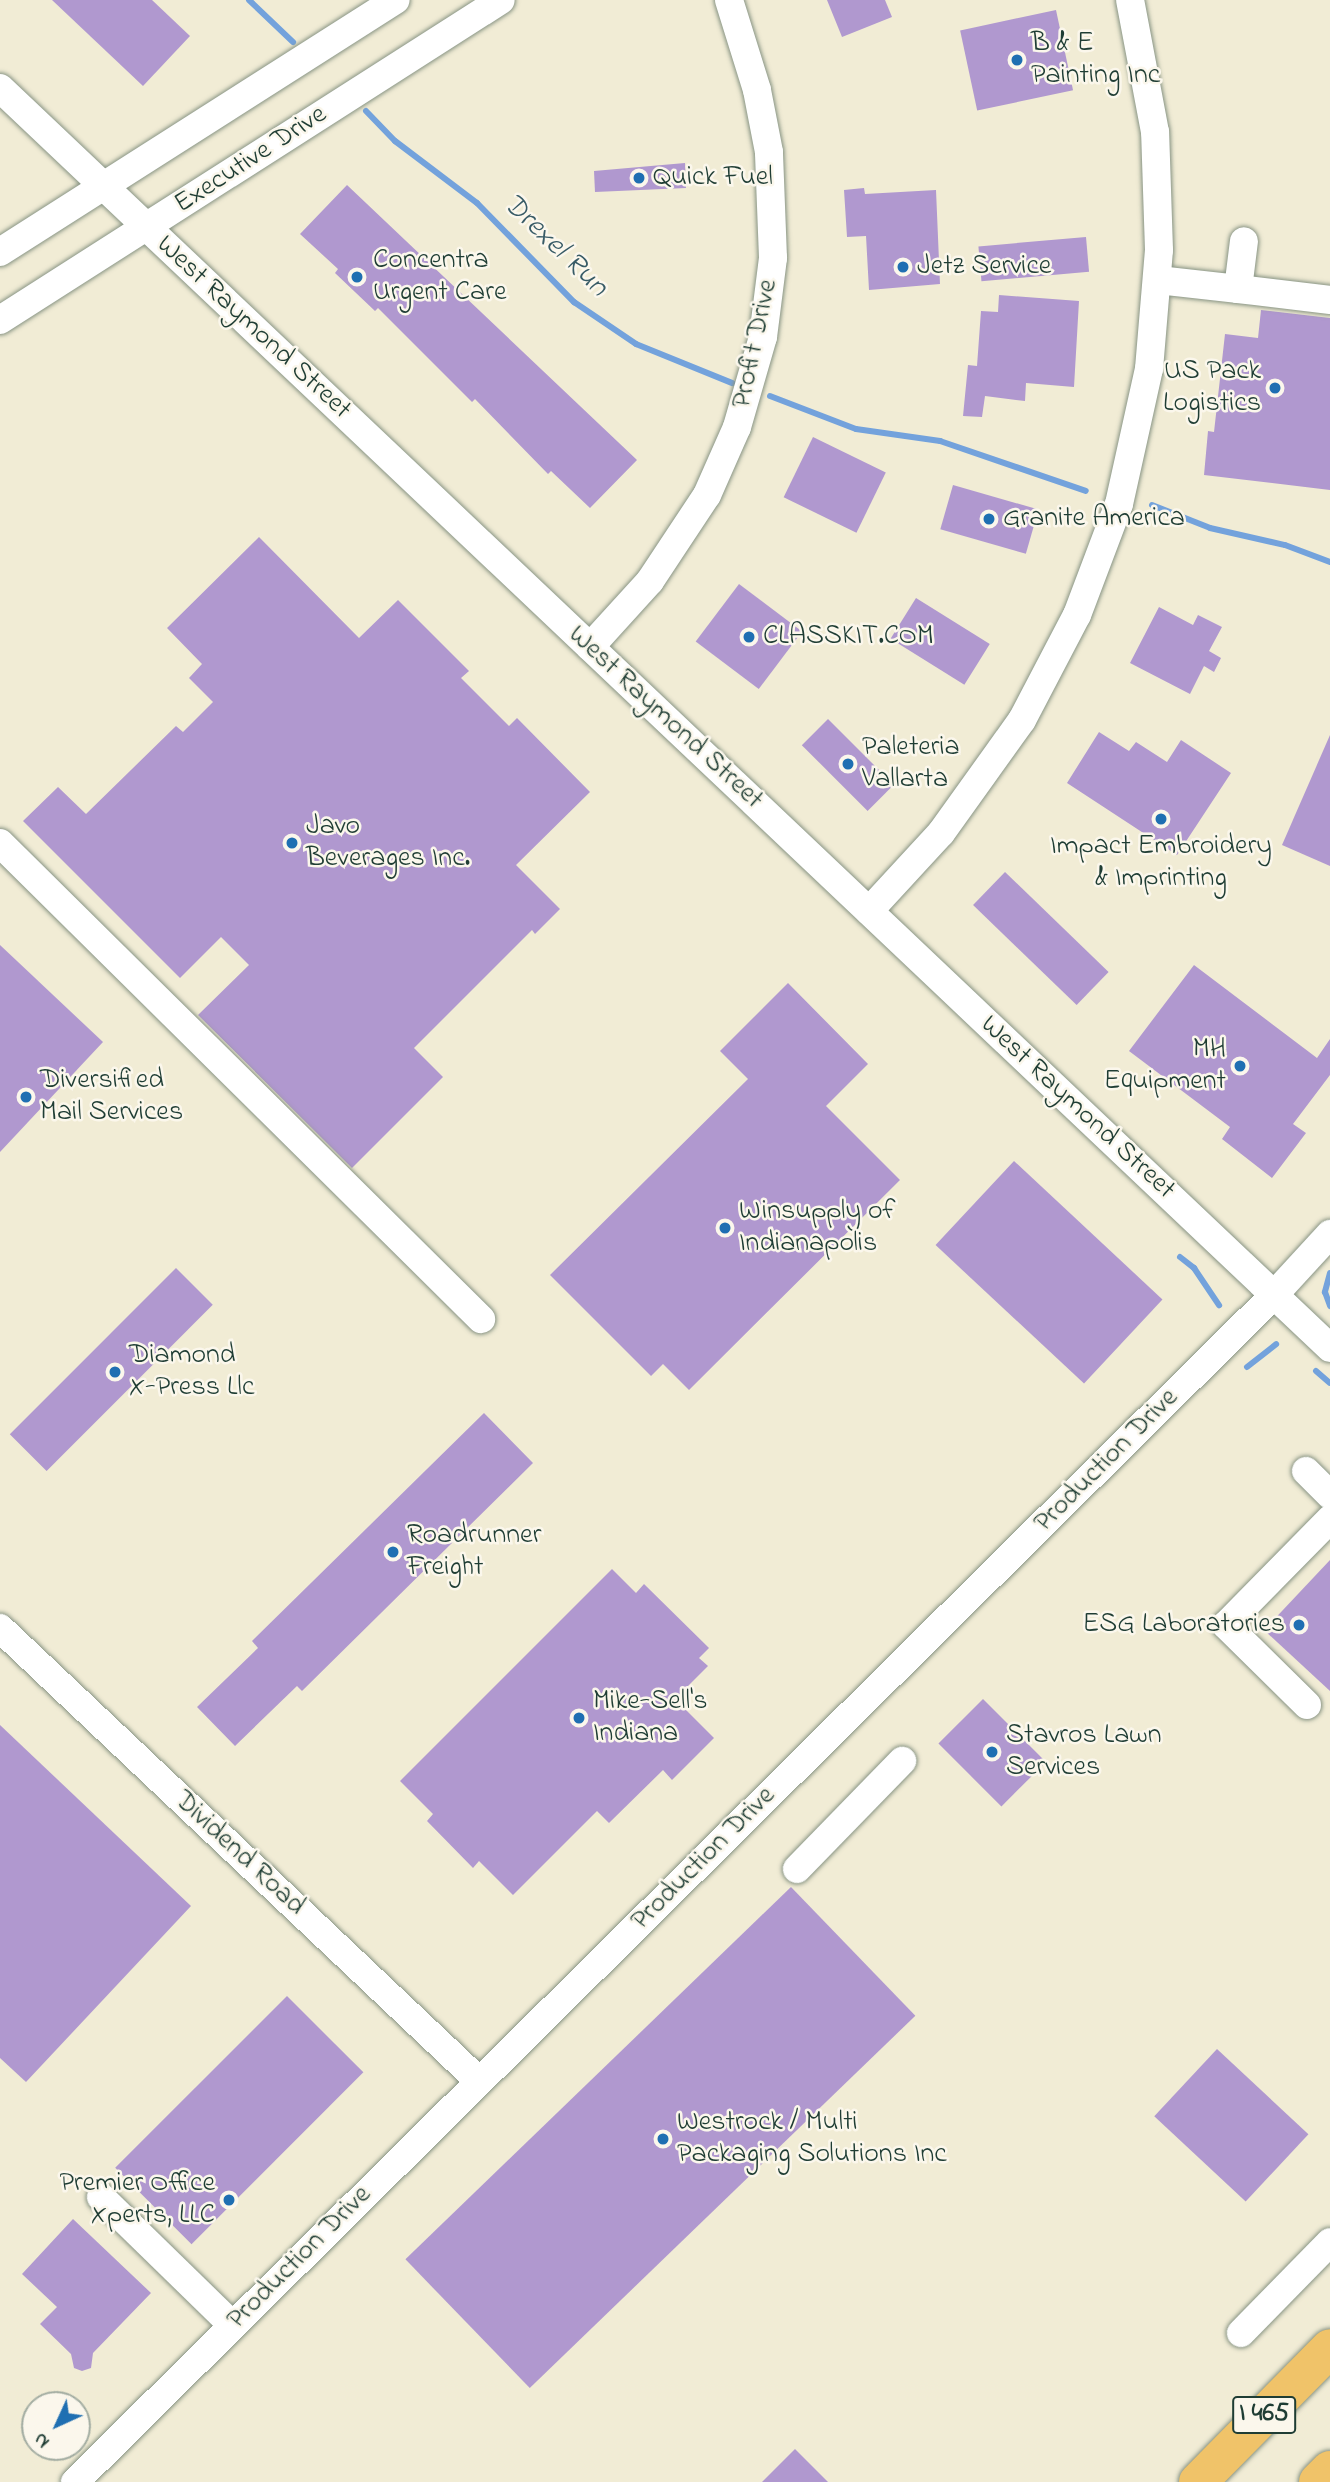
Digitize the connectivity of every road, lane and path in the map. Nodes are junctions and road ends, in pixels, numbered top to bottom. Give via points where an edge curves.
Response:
1 (396, 0) edge
2 (501, 0) edge
3 (729, 0) edge
4 (1130, 0) edge
5 (0, 88) edge
6 (103, 186) junction
7 (146, 227) junction
8 (1244, 241) dead end
9 (0, 252) edge
10 (1158, 280) junction
11 (1238, 289) junction
12 (1330, 300) edge
13 (0, 320) edge
14 (590, 647) junction
15 (0, 843) edge
16 (869, 911) junction
17 (1330, 1234) edge
18 (1274, 1295) junction
19 (481, 1319) dead end
20 (1330, 1348) edge
21 (1306, 1471) dead end
22 (1330, 1495) edge
23 (1330, 1519) edge
24 (0, 1628) edge
25 (1307, 1705) dead end
26 (902, 1761) dead end
27 (797, 1869) dead end
28 (478, 2080) junction
29 (101, 2197) dead end
30 (1330, 2242) edge
31 (232, 2325) junction
32 (1241, 2333) dead end
33 (1330, 2348) edge
34 (1330, 2470) edge
35 (75, 2482) edge
36 (1198, 2482) edge
37 (1318, 2482) edge

1 - 6 street, Executive Drive
2 - 7 street, Executive Drive
3 - 14 street, Profit Drive via 757,90 769,152 773,258 763,337 737,427 707,495 650,581
4 - 10 street via 1155,132
5 - 6 street, West Raymond Street
6 - 7 street, West Raymond Street
6 - 9 street, Executive Drive
7 - 13 street, Executive Drive
7 - 14 street, West Raymond Street
8 - 11 street
10 - 11 street
10 - 16 street via 1149,369 1134,447 1103,550 1069,633 1022,720 983,779 941,833
11 - 12 street
14 - 16 street, West Raymond Street
15 - 19 street
16 - 18 street, West Raymond Street
17 - 18 street, Production Drive
18 - 20 street, West Raymond Street
18 - 28 street, Production Drive
21 - 22 street
23 - 25 street via 1226,1625
24 - 28 street, Dividend Road
26 - 27 street
28 - 31 street, Production Drive
29 - 31 street
30 - 32 street via 1257,2299
31 - 35 street, Production Drive
33 - 36 highway, I 465
34 - 37 highway

